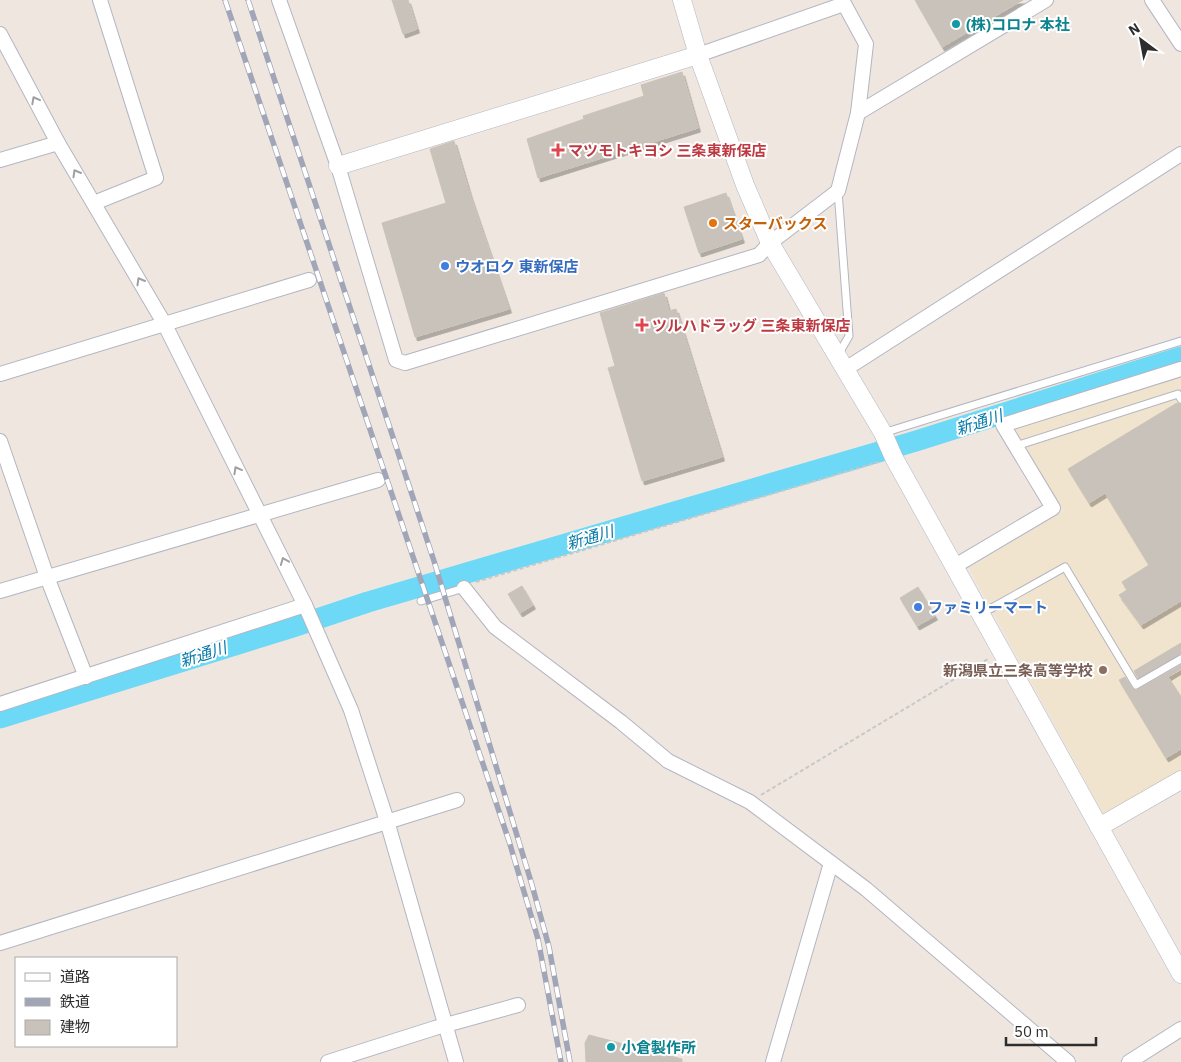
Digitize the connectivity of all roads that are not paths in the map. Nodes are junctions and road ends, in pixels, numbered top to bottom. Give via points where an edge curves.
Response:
1 (100, 0) edge
2 (279, 0) edge
3 (682, 0) edge
4 (1046, 0) edge
5 (1152, 0) edge
6 (843, 2) edge
7 (0, 34) edge
8 (1181, 44) edge
9 (3, 48) edge
10 (698, 55) junction
11 (858, 113) junction
12 (58, 143) junction
13 (1181, 154) edge
14 (0, 160) edge
15 (338, 166) junction
16 (838, 191) junction
17 (94, 203) junction
18 (770, 243) junction
19 (309, 280) dead end
20 (164, 324) junction
21 (1181, 341) edge
22 (841, 364) junction
23 (1181, 369) edge
24 (0, 374) edge
25 (1181, 399) edge
26 (0, 440) edge
27 (1016, 446) junction
28 (889, 447) junction
29 (378, 480) dead end
30 (260, 513) junction
31 (955, 566) junction
32 (48, 577) junction
33 (464, 588) joint
34 (0, 591) edge
35 (421, 600) dead end
36 (305, 605) junction
37 (981, 614) junction
38 (1181, 659) edge
39 (86, 677) junction
40 (0, 704) edge
41 (1181, 780) edge
42 (457, 800) dead end
43 (387, 821) junction
44 (1099, 827) junction
45 (830, 863) junction
46 (0, 943) edge
47 (1181, 974) edge
48 (518, 1006) dead end
49 (446, 1027) junction
50 (1181, 1028) edge
51 (328, 1062) edge
52 (456, 1062) edge
53 (773, 1062) edge
54 (1068, 1062) edge
55 (1129, 1062) edge

1 - 17 street via 156,178
2 - 15 street
3 - 10 street
4 - 11 street
5 - 8 street
6 - 10 street
6 - 11 street via 866,44
7 - 9 street
12 -> 9 street
10 - 15 street
10 - 18 street via 745,185
11 - 16 street
12 - 14 street
17 -> 12 street
13 - 22 street
15 - 18 street via 396,360 405,363 759,255
16 - 18 street
16 - 22 lane via 849,336
20 -> 17 street
18 - 22 street
19 - 20 street
20 - 24 street
30 -> 20 street via 230,460
21 - 28 lane
22 - 28 street
23 - 27 street via 1003,425
25 - 27 lane via 1178,394
26 - 32 street
27 - 31 street via 1053,508
28 - 31 street
29 - 30 street
30 - 32 street
36 -> 30 street
31 - 37 street
32 - 34 street
32 - 39 street
33 - 35 lane
33 - 45 street via 495,627 668,761 750,802
36 - 39 street
36 - 43 street via 351,710
37 - 38 lane via 1065,567 1136,685
37 - 44 street
39 - 40 street
41 - 44 street
42 - 43 street
43 - 46 street
43 - 49 street
44 - 47 street
45 - 53 street
45 - 54 street via 866,889
48 - 49 street
49 - 51 street
49 - 52 street
50 - 55 street

